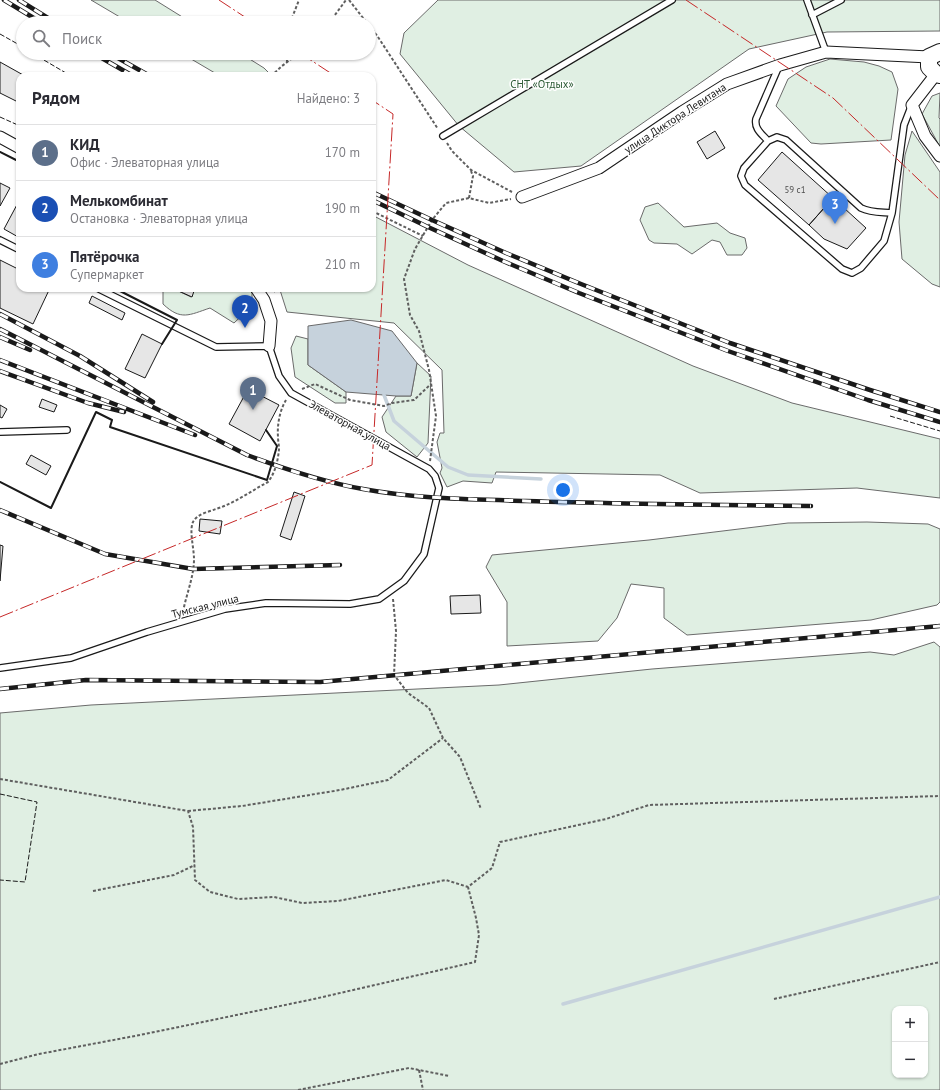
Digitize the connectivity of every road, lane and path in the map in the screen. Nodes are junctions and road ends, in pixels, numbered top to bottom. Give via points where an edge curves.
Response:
1 (299, 0) edge
2 (348, 0) edge
3 (672, 0) edge
4 (806, 0) edge
5 (841, 0) edge
6 (812, 15) junction
7 (293, 16) edge
8 (335, 16) edge
9 (361, 16) edge
10 (376, 34) edge
11 (826, 52) junction
12 (935, 54) edge
13 (290, 60) edge
14 (288, 62) joint
15 (780, 66) junction
16 (276, 72) edge
17 (938, 75) edge
18 (912, 105) junction
19 (443, 136) junction
20 (0, 137) edge
21 (768, 141) junction
22 (16, 146) edge
23 (940, 156) edge
24 (471, 170) junction
25 (522, 197) junction
26 (469, 198) junction
27 (892, 212) junction
28 (376, 213) edge
29 (423, 236) junction
30 (0, 240) edge
31 (16, 248) edge
32 (105, 292) edge
33 (259, 292) edge
34 (270, 346) junction
35 (431, 384) junction
36 (291, 393) junction
37 (67, 430) dead end
38 (0, 432) edge
39 (431, 456) dead end
40 (424, 554) joint
41 (392, 590) junction
42 (182, 622) junction
43 (0, 668) edge
44 (443, 738) junction
45 (0, 779) edge
46 (940, 796) edge
47 (481, 809) dead end
48 (188, 810) junction
49 (195, 864) junction
50 (468, 887) junction
51 (93, 891) dead end
52 (940, 962) edge
53 (774, 999) dead end
54 (0, 1064) edge
55 (419, 1070) junction
56 (449, 1076) dead end
57 (298, 1090) edge
58 (423, 1090) edge

1 - 7 path
2 - 8 path
2 - 9 path
3 - 19 lane
4 - 6 lane
5 - 6 lane
6 - 11 lane
10 - 19 path
11 - 12 street, улица Диктора Левитана
11 - 15 street, улица Диктора Левитана
12 - 17 street, улица Диктора Левитана via 929,67
13 - 14 path
14 - 16 path
15 - 21 lane via 755,125
15 - 25 street, улица Диктора Левитана via 727,84 599,168
17 - 18 street
18 - 23 street via 925,136
18 - 27 lane via 904,125
19 - 24 path via 452,151
20 - 22 street
21 - 27 lane via 777,137 786,140 861,208 873,212
21 - 27 lane via 744,168 741,176 745,185 842,269 852,273 861,268 884,241
24 - 25 path
24 - 26 path via 473,176
25 - 26 path via 489,203
26 - 29 path via 446,204 432,220
28 - 29 path
29 - 35 path via 415,249 404,279 410,314 420,330
30 - 31 lane
32 - 34 lane via 216,347
33 - 34 street, Элеваторная улица via 271,321
34 - 36 lane, Элеваторная улица via 279,376
35 - 36 path via 414,400 384,406 350,400 315,384
35 - 39 path via 436,416
36 - 40 lane, Элеваторная улица via 429,469 435,476 439,488
36 - 42 path via 282,407 279,449 270,480 234,502 204,513 194,521 191,528 193,569
37 - 38 lane
40 - 41 lane, Тумская улица via 404,581
41 - 42 lane, Тумская улица via 379,599 350,604 266,603 225,609
41 - 44 path via 396,631 394,675 408,693 429,708
42 - 43 lane, Тумская улица via 71,658
44 - 47 path via 460,757
44 - 48 path via 388,780 242,806
45 - 48 path
46 - 50 path via 649,805 606,819 500,842 492,868
48 - 49 path via 193,827
49 - 50 path via 195,880 210,892 238,898 274,897 302,903 338,901 446,880
49 - 51 path via 174,876
50 - 54 path via 479,935 475,962 314,999
52 - 53 path
55 - 56 path
55 - 57 path via 409,1068
55 - 58 path

